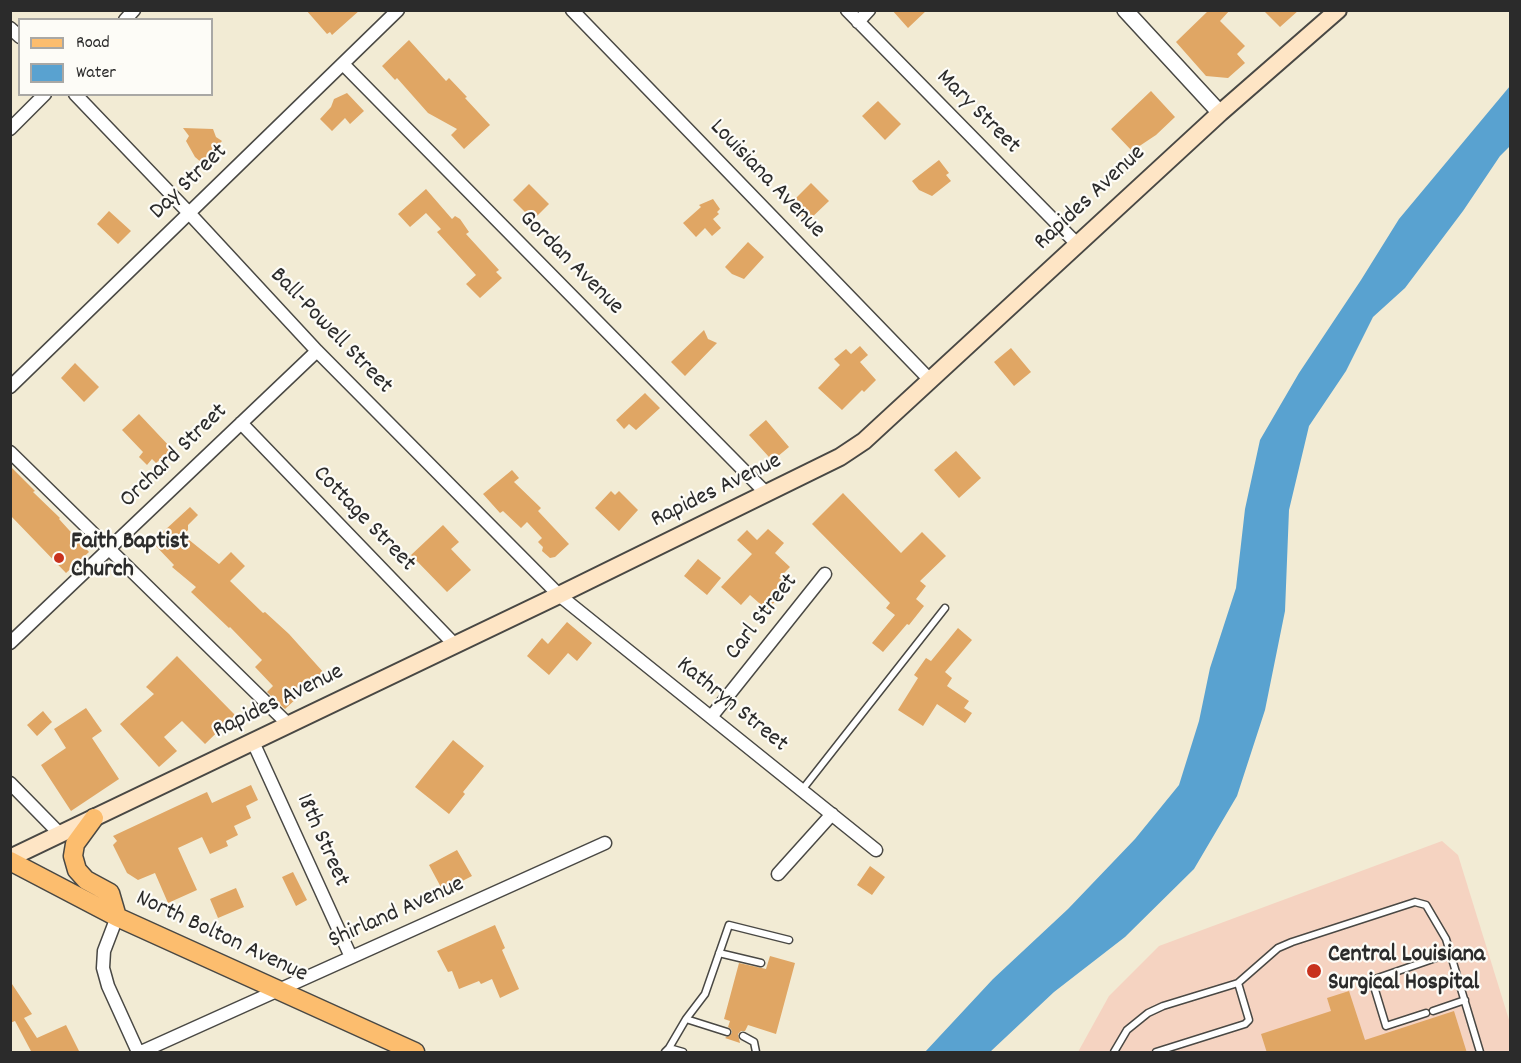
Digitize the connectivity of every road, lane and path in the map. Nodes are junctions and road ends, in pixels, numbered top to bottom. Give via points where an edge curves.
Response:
1 (398, 10) edge
2 (572, 10) edge
3 (847, 10) edge
4 (868, 10) edge
5 (1125, 10) edge
6 (1338, 10) edge
7 (858, 22) junction
8 (343, 64) junction
9 (43, 96) edge
10 (77, 96) edge
11 (1220, 113) junction
12 (10, 129) edge
13 (189, 213) junction
14 (1078, 244) junction
15 (317, 351) junction
16 (930, 380) junction
17 (10, 387) edge
18 (241, 423) junction
19 (10, 452) edge
20 (767, 494) junction
21 (109, 549) junction
22 (825, 574) dead end
23 (559, 595) junction
24 (945, 608) dead end
25 (10, 643) edge
26 (455, 645) junction
27 (711, 717) junction
28 (289, 725) junction
29 (253, 742) junction
30 (10, 783) edge
31 (802, 790) junction
32 (832, 814) junction
33 (94, 818) junction
34 (60, 834) junction
35 (605, 843) dead end
36 (876, 850) dead end
37 (10, 859) edge
38 (778, 874) dead end
39 (117, 916) junction
40 (789, 940) dead end
41 (719, 953) junction
42 (1450, 953) junction
43 (351, 957) junction
44 (760, 963) dead end
45 (1238, 983) junction
46 (279, 991) junction
47 (1465, 1000) junction
48 (686, 1019) junction
49 (728, 1032) dead end
50 (743, 1036) dead end
51 (667, 1050) edge
52 (139, 1053) edge
53 (415, 1053) edge
54 (683, 1053) edge
55 (756, 1053) edge
56 (1114, 1053) edge
57 (1156, 1053) edge
58 (1480, 1053) edge

1 - 8 street, Day Street
2 - 16 street, Louisiana Avenue
3 - 7 street, Mary Street
4 - 7 street
5 - 11 street
6 - 11 main road, Rapides Avenue
7 - 14 street, Mary Street
8 - 13 street, Day Street
8 - 20 street, Gordan Avenue
9 - 12 street
10 - 13 street, Ball-Powell Street
11 - 14 main road, Rapides Avenue
13 - 15 street, Ball-Powell Street
13 - 17 street, Day Street
14 - 16 main road, Rapides Avenue
15 - 18 street, Orchard Street
15 - 23 street, Ball-Powell Street
16 - 20 main road, Rapides Avenue via 864,441
18 - 21 street, Orchard Street
18 - 26 street, Cottage Street
19 - 21 street
20 - 23 main road, Rapides Avenue
21 - 25 street, Orchard Street
21 - 28 street
22 - 27 street, Carl Street
23 - 26 main road, Rapides Avenue
23 - 27 street, Kathryn Street
24 - 31 lane
26 - 28 main road, Rapides Avenue
27 - 31 street, Kathryn Street
28 - 29 main road, Rapides Avenue
29 - 33 main road, Rapides Avenue
29 - 43 street, 18th Street
30 - 34 street
31 - 32 street, Kathryn Street
32 - 36 street, Kathryn Street
32 - 38 street
33 - 34 main road, Rapides Avenue
33 - 39 main road via 75,844 73,856 77,870 86,880 110,893
34 - 37 main road, Rapides Avenue
35 - 43 street, Shirland Avenue
37 - 39 main road, North Bolton Avenue
39 - 46 main road, North Bolton Avenue
39 - 52 street via 104,951 103,968
40 - 41 lane via 729,925
41 - 44 lane
41 - 48 lane via 705,994
42 - 45 lane via 1426,905 1415,902 1278,948
42 - 47 lane
42 - 47 lane via 1372,981 1386,1026
43 - 46 street, Shirland Avenue
45 - 56 lane via 1148,1013 1127,1030
45 - 57 lane via 1249,1020
46 - 52 street, Shirland Avenue
46 - 53 main road, North Bolton Avenue
47 - 58 lane
48 - 49 lane
48 - 51 lane
50 - 55 lane via 754,1042
51 - 54 lane

